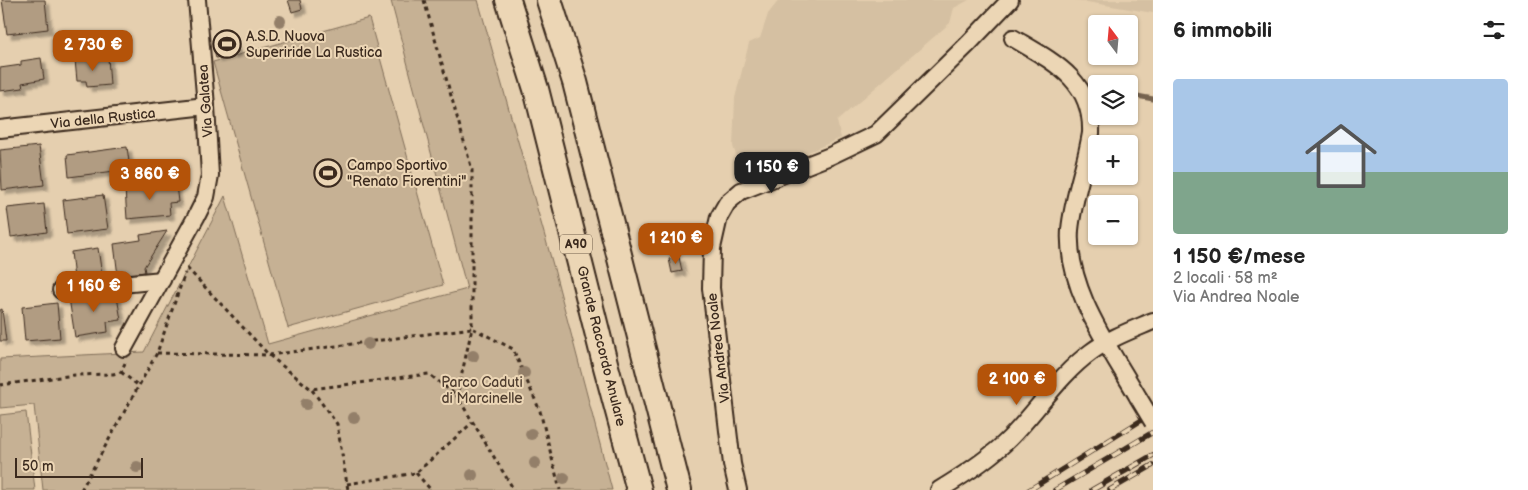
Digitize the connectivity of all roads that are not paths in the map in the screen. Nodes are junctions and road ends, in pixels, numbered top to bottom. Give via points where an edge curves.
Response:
1 (197, 0) edge
2 (508, 0) edge
3 (549, 0) edge
4 (1010, 0) edge
5 (1013, 38) dead end
6 (206, 106) junction
7 (0, 129) edge
8 (162, 280) junction
9 (62, 290) dead end
10 (1153, 321) edge
11 (1106, 342) junction
12 (124, 348) road end
13 (1153, 422) edge
14 (639, 490) edge
15 (679, 490) edge
16 (738, 490) edge
17 (939, 490) edge

1 - 6 street, Via Galatea
2 - 14 highway, Grande Raccordo Anulare / A90 via 536,89
3 - 15 highway via 575,82
4 - 16 street, Via Andrea Noale via 876,134 741,191 719,217 712,248 711,288 732,464
5 - 11 street via 1071,76 1088,108 1091,133 1070,232 1079,291
6 - 7 street, Via della Rustica
6 - 8 street, Via Galatea via 208,190
8 - 9 street
8 - 12 street, Via Galatea
10 - 11 street
11 - 13 street, bridge
11 - 17 street via 1062,378 996,451

